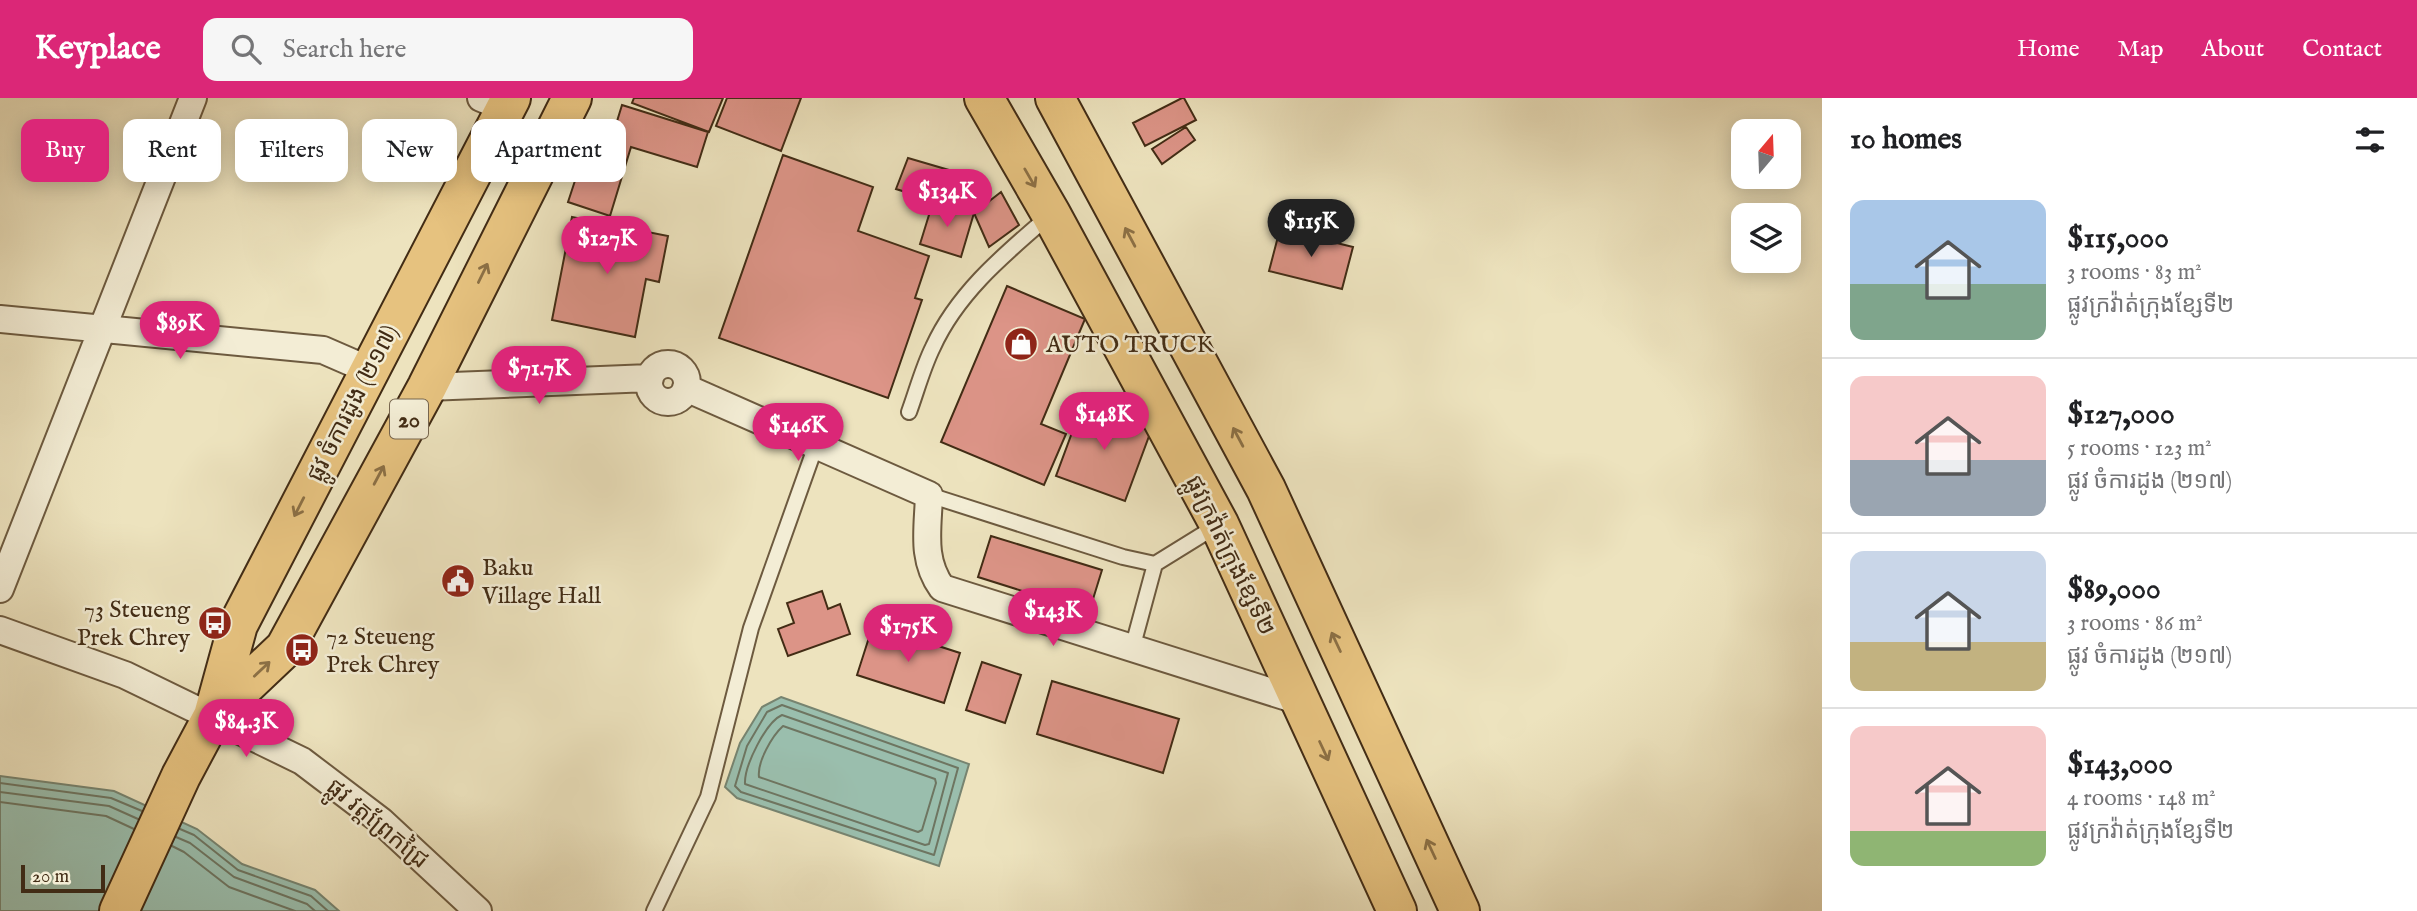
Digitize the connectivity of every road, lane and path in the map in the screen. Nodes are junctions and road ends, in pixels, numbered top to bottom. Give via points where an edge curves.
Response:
1 (193, 98) edge
2 (572, 98) edge
3 (984, 98) edge
4 (1055, 98) edge
5 (499, 102) edge
6 (1051, 214) junction
7 (0, 318) edge
8 (102, 330) junction
9 (369, 370) junction
10 (427, 387) junction
11 (909, 412) dead end
12 (816, 445) junction
13 (929, 495) junction
14 (1219, 524) junction
15 (1155, 564) junction
16 (0, 589) edge
17 (0, 630) edge
18 (1132, 649) junction
19 (1300, 701) junction
20 (213, 716) junction
21 (119, 911) edge
22 (478, 911) edge
23 (654, 911) edge
24 (1397, 911) edge
25 (1460, 911) edge

1 - 8 street
10 -> 2 main road, ផ្លូវ ចំការដូង (២១៧) / 20
3 -> 6 main road, ផ្លូវក្រវ៉ាត់ក្រុងខ្សែទី២
25 -> 4 main road via 1266,489
5 - 9 main road, ផ្លូវ ចំការដូង (២១៧) / 20
6 - 11 lane via 992,265 961,302 933,345
6 - 14 main road, ផ្លូវក្រវ៉ាត់ក្រុងខ្សែទី២
7 - 8 street
8 - 9 street via 323,350
8 - 16 street
9 -> 20 main road, ផ្លូវ ចំការដូង (២១៧) / 20 via 238,625
10 - 12 street via 650,378 653,395 663,402 680,398 686,388
20 -> 10 main road, ផ្លូវ ចំការដូង (២១៧) / 20 via 285,648
12 - 13 street
12 - 23 lane via 751,628 708,797
13 - 15 lane
13 - 18 street via 927,557 930,572 942,588
14 - 15 lane
14 - 19 main road, ផ្លូវក្រវ៉ាត់ក្រុងខ្សែទី២
15 - 18 lane
17 - 20 street, ផ្លូវ វត្តព្រែកជ្រៃ via 125,675
18 - 19 street
19 -> 24 main road, ផ្លូវក្រវ៉ាត់ក្រុងខ្សែទី២
20 - 21 main road, ផ្លូវ ចំការដូង (២១៧) / 20
20 - 22 street, ផ្លូវ វត្តព្រែកជ្រៃ via 302,761 381,821

